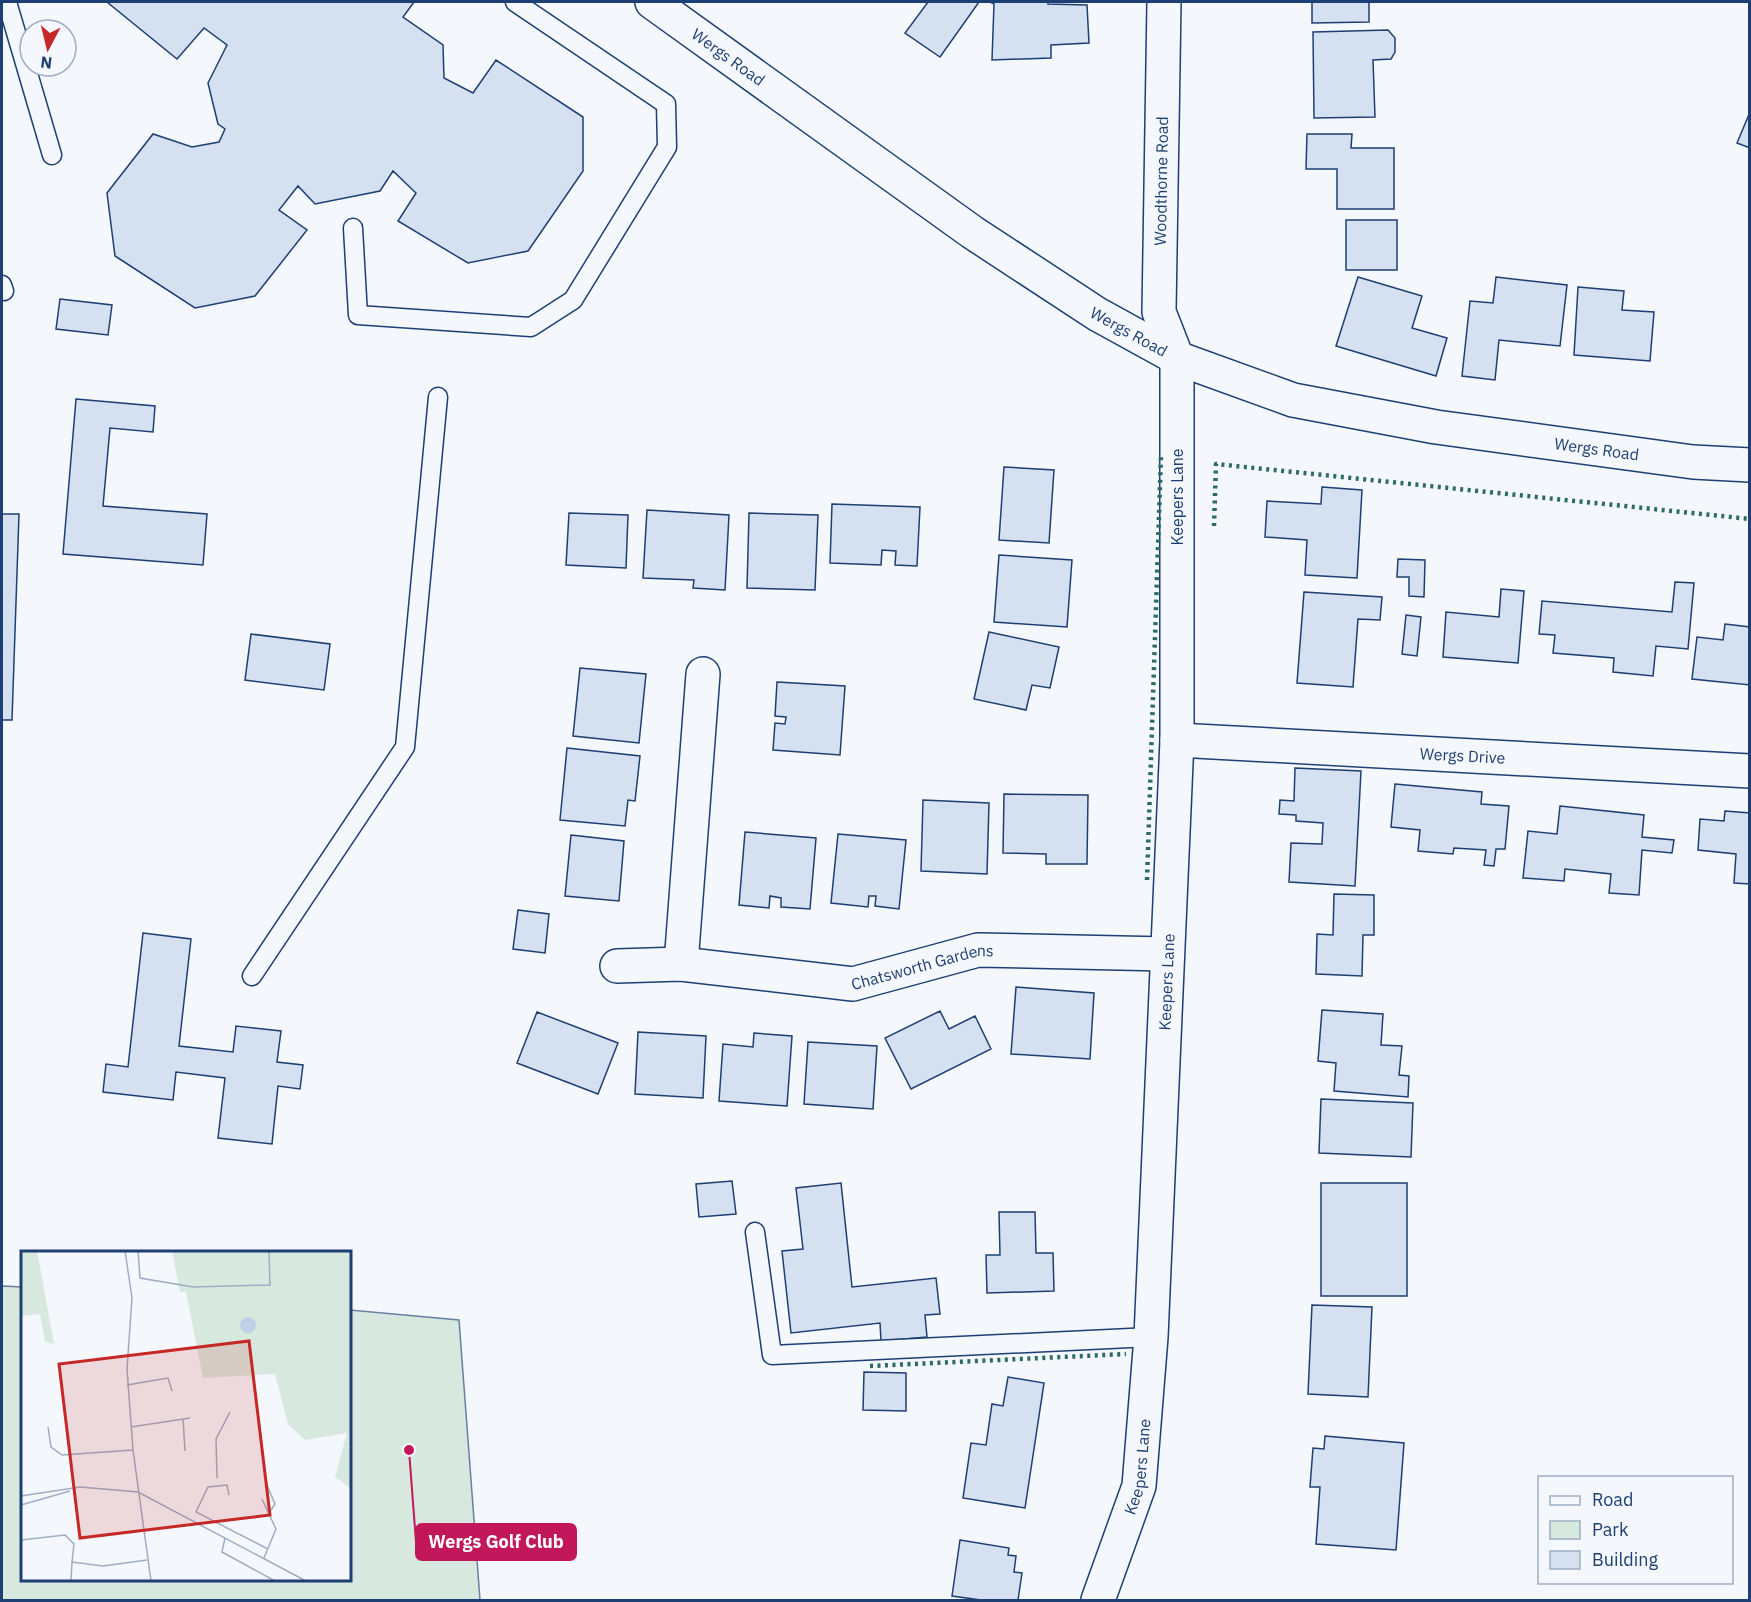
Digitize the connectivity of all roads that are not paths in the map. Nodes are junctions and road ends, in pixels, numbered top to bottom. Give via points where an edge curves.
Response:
1 (515, 2) edge
2 (652, 2) edge
3 (1164, 2) edge
4 (7, 16) edge
5 (52, 155) dead end
6 (353, 228) dead end
7 (1177, 358) junction
8 (438, 397) dead end
9 (1749, 450) edge
10 (1692, 462) junction
11 (1749, 465) edge
12 (703, 674) dead end
13 (1177, 740) junction
14 (1749, 771) edge
15 (1166, 954) junction
16 (681, 964) junction
17 (617, 966) dead end
18 (252, 976) dead end
19 (755, 1232) dead end
20 (1151, 1337) junction
21 (1098, 1600) edge

1 - 6 lane via 666,104 667,147 573,300 531,327 358,315
2 - 7 main road, Wergs Road via 972,232 1096,314
3 - 7 main road, Woodthorne Road via 1159,312
4 - 5 lane
7 - 10 main road, Wergs Road via 1293,400 1436,427
7 - 13 main road, Keepers Lane
8 - 18 lane via 405,747
9 - 10 main road, Wergs Road
10 - 11 main road, Wergs Road
12 - 16 main road
13 - 14 main road, Wergs Drive
13 - 15 main road, Keepers Lane
15 - 16 main road, Chatsworth Gardens via 978,950 853,984
15 - 20 main road, Keepers Lane
16 - 17 main road, Chatsworth Gardens
19 - 20 lane via 772,1355
20 - 21 main road, Keepers Lane via 1139,1486

